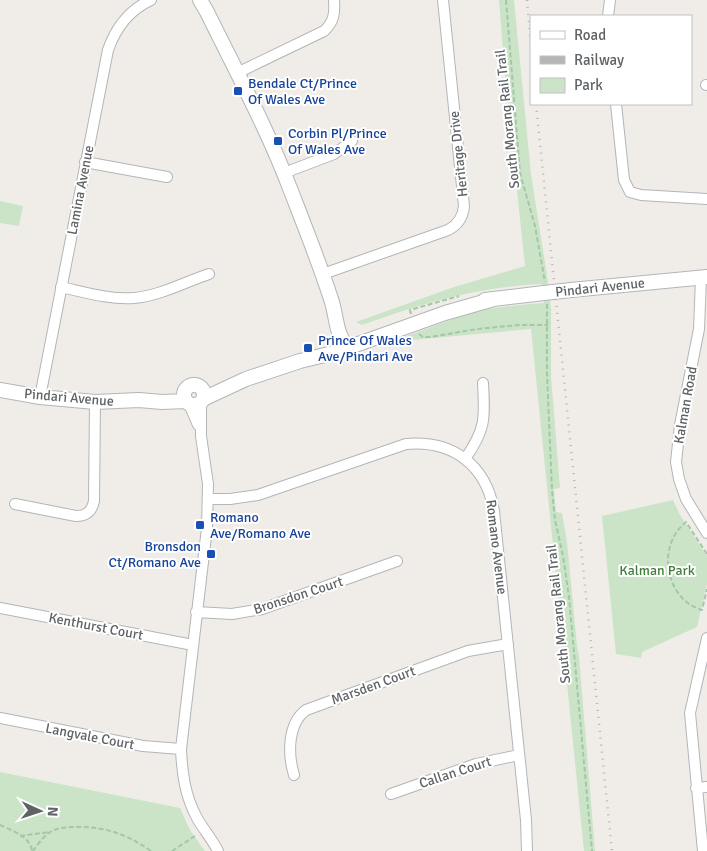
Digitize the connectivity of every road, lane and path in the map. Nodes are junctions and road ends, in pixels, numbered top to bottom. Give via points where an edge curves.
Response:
1 (151, 0) edge
2 (334, 0) edge
3 (443, 0) edge
4 (506, 0) edge
5 (610, 0) edge
6 (204, 4) edge
7 (608, 15) edge
8 (237, 73) junction
9 (616, 105) edge
10 (352, 141) dead end
11 (86, 162) junction
12 (284, 173) junction
13 (167, 177) dead end
14 (707, 198) edge
15 (542, 264) dead end
16 (209, 274) dead end
17 (323, 274) junction
18 (704, 277) edge
19 (61, 287) junction
20 (494, 299) junction
21 (707, 302) edge
22 (415, 324) junction
23 (548, 325) dead end
24 (699, 329) junction
25 (346, 343) junction
26 (547, 344) dead end
27 (483, 383) dead end
28 (0, 390) edge
29 (40, 397) junction
30 (194, 398) junction
31 (95, 402) junction
32 (465, 459) junction
33 (208, 499) junction
34 (15, 504) dead end
35 (707, 533) edge
36 (707, 554) edge
37 (397, 562) dead end
38 (707, 589) edge
39 (0, 608) edge
40 (196, 612) junction
41 (707, 638) edge
42 (508, 644) junction
43 (192, 645) junction
44 (0, 718) edge
45 (181, 749) junction
46 (520, 755) junction
47 (294, 775) dead end
48 (707, 787) edge
49 (696, 788) junction
50 (391, 794) dead end
51 (0, 825) edge
52 (52, 831) junction
53 (20, 836) junction
54 (195, 836) dead end
55 (33, 851) edge
56 (151, 851) edge
57 (172, 851) edge
58 (218, 851) edge
59 (527, 851) edge
60 (592, 851) edge
61 (703, 851) edge

1 - 11 street, Lamina Avenue via 125,18 110,42
2 - 8 street via 334,16 324,31
3 - 17 street, Heritage Drive via 464,206 461,217 448,230
4 - 15 path, South Morang Rail Trail via 521,180
5 - 7 street
6 - 8 street
8 - 12 street
9 - 14 street via 624,180 630,192
10 - 12 street via 334,154
11 - 13 street
11 - 19 street, Lamina Avenue
12 - 17 street
16 - 19 street via 136,298
17 - 25 street via 335,310 336,325
18 - 20 street, Pindari Avenue, bridge
18 - 24 street, Kalman Road
19 - 29 street, Lamina Avenue
20 - 22 street, Pindari Avenue
20 - 25 street, Pindari Avenue via 433,310
21 - 24 street, Kalman Road
22 - 23 path via 418,334 425,337 482,328
22 - 25 street, Pindari Avenue
24 - 35 street, Kalman Road via 676,462 686,499
25 - 30 street, Pindari Avenue
26 - 60 path, South Morang Rail Trail via 553,505 569,597
27 - 32 street via 483,426
28 - 29 street, Pindari Avenue
29 - 31 street, Pindari Avenue
30 - 31 street, Pindari Avenue via 162,402
30 - 33 street via 207,470
31 - 34 street via 94,501 90,510 76,516
32 - 33 street, Romano Avenue via 434,444 406,444 258,495
32 - 42 street, Romano Avenue via 485,482 492,501
33 - 40 street
36 - 38 path via 686,522 675,536 667,558 672,584 690,606 702,610
37 - 40 street, Bronsdon Court via 262,609 232,614
39 - 43 street, Kenthurst Court
40 - 43 street
41 - 49 street via 690,713
42 - 46 street, Romano Avenue
42 - 47 street, Marsden Court via 462,653 306,710 293,728 290,753
43 - 45 street
44 - 45 street, Langvale Court via 128,743
45 - 58 street via 189,800
46 - 50 street, Callan Court via 481,762
46 - 59 street, Romano Avenue
48 - 49 street
49 - 61 street
51 - 53 path
52 - 53 path
52 - 55 path
52 - 56 path via 72,827 112,830
53 - 55 path
54 - 57 path

